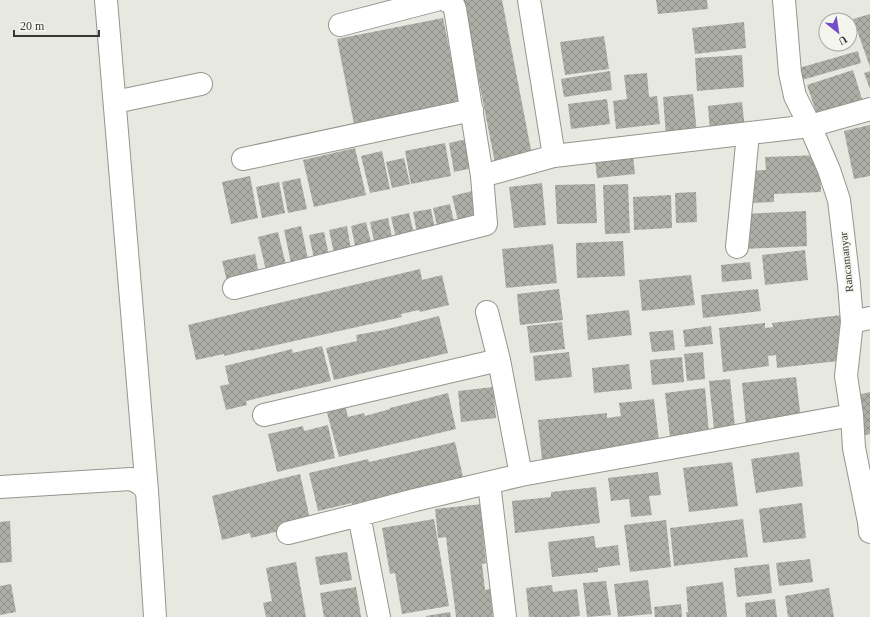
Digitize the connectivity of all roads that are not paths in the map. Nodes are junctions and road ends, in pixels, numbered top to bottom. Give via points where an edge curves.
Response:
1 (106, 0) edge
2 (436, 0) edge
3 (445, 0) edge
4 (528, 0) edge
5 (784, 0) edge
6 (340, 25) dead end
7 (201, 84) dead end
8 (115, 102) junction
9 (870, 109) edge
10 (472, 110) junction
11 (810, 126) junction
12 (748, 134) junction
13 (554, 156) junction
14 (243, 158) dead end
15 (482, 176) junction
16 (737, 247) dead end
17 (234, 288) dead end
18 (487, 312) dead end
19 (861, 320) edge
20 (499, 360) junction
21 (264, 415) dead end
22 (852, 415) junction
23 (862, 445) edge
24 (521, 475) junction
25 (489, 483) junction
26 (0, 487) edge
27 (147, 492) junction
28 (359, 515) junction
29 (870, 532) edge
30 (288, 533) dead end
31 (155, 617) edge
32 (379, 617) edge
33 (505, 617) edge

1 - 8 street
2 - 6 street
3 - 10 street via 453,4 455,9
4 - 13 street
5 - 11 street, Rancamanyar via 790,73 795,96
7 - 8 street
8 - 27 street
9 - 11 street
10 - 14 street
10 - 15 street
11 - 12 street
11 - 19 street, Rancamanyar via 839,200 849,284
12 - 13 street
12 - 16 street
13 - 15 street
15 - 17 street via 486,224
18 - 20 street
19 - 22 street, Rancamanyar via 846,376
20 - 21 street
20 - 24 street
22 - 23 street, Rancamanyar
22 - 24 street
23 - 29 street, Rancamanyar
24 - 25 street
25 - 28 street
25 - 33 street
26 - 27 street via 131,479 141,484
27 - 31 street
28 - 30 street
28 - 32 street

